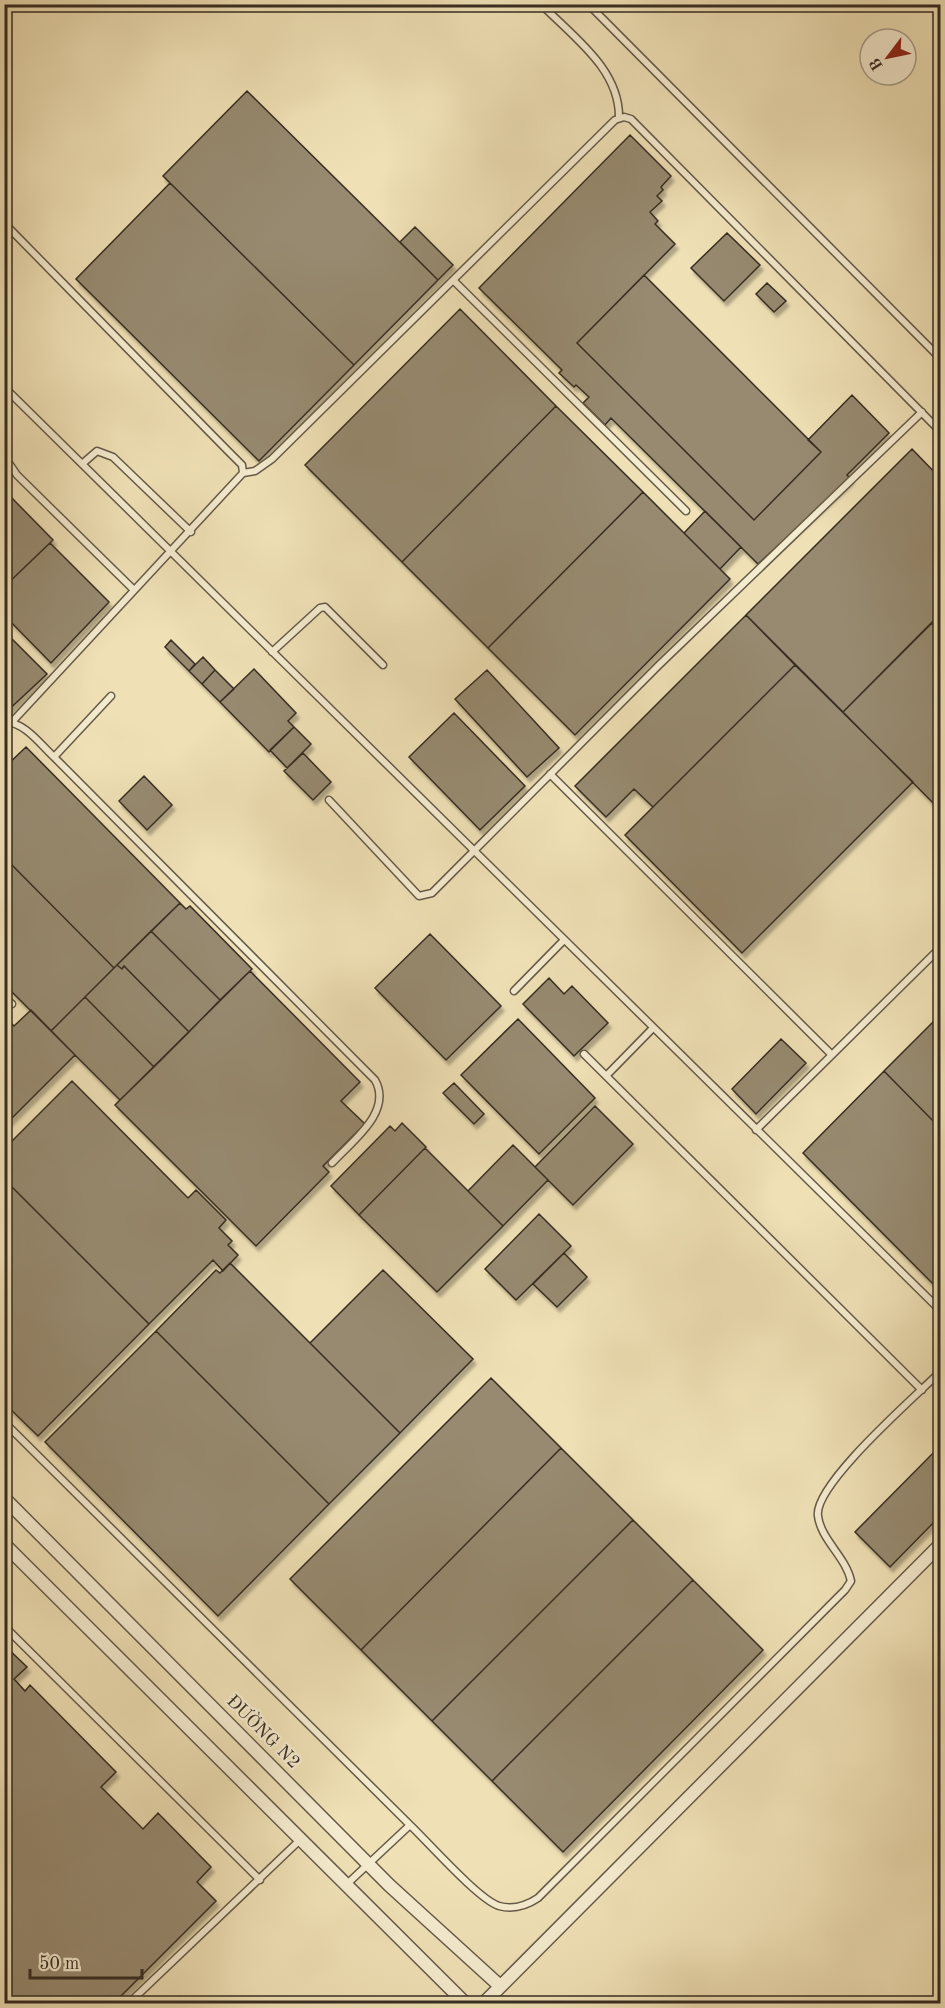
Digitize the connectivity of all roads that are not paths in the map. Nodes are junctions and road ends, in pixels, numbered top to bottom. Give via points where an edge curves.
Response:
1 (541, 4) edge
2 (588, 4) edge
3 (619, 118) junction
4 (4, 222) edge
5 (453, 280) junction
6 (940, 358) edge
7 (4, 387) edge
8 (922, 412) junction
9 (940, 431) edge
10 (4, 456) edge
11 (82, 464) junction
12 (243, 473) junction
13 (686, 511) dead end
14 (191, 532) junction
15 (172, 552) junction
16 (133, 589) junction
17 (272, 652) junction
18 (383, 665) dead end
19 (111, 696) dead end
20 (4, 722) edge
21 (12, 722) junction
22 (54, 757) junction
23 (550, 774) junction
24 (328, 800) dead end
25 (474, 851) junction
26 (564, 940) junction
27 (940, 948) edge
28 (514, 991) dead end
29 (4, 997) edge
30 (12, 1004) dead end
31 (652, 1028) junction
32 (585, 1054) dead end
33 (832, 1055) junction
34 (606, 1076) junction
35 (756, 1130) junction
36 (332, 1163) dead end
37 (940, 1310) edge
38 (940, 1372) edge
39 (922, 1390) junction
40 (4, 1422) edge
41 (4, 1498) edge
42 (4, 1544) edge
43 (940, 1545) edge
44 (4, 1626) edge
45 (410, 1825) junction
46 (302, 1839) junction
47 (369, 1865) junction
48 (260, 1881) junction
49 (347, 1884) junction
50 (500, 1986) junction
51 (128, 2004) edge
52 (466, 2004) edge
53 (483, 2004) edge

1 - 3 lane via 610,78
2 - 6 lane
3 - 5 lane
3 - 8 lane via 631,119
4 - 12 lane via 242,465
5 - 12 lane via 272,459 255,471
5 - 13 lane
7 - 11 lane
8 - 9 lane
8 - 23 lane
10 - 16 lane via 17,475
11 - 14 lane via 97,451 113,457
11 - 15 lane
12 - 14 lane
14 - 15 lane
15 - 16 lane
15 - 17 lane
16 - 21 lane
17 - 18 lane via 325,607
17 - 25 lane
19 - 22 lane
20 - 21 lane
21 - 22 lane
22 - 36 lane via 375,1080 381,1094 377,1113
23 - 25 lane
23 - 33 lane
24 - 25 lane via 419,896 432,893
25 - 26 lane
26 - 28 lane
26 - 31 lane
27 - 33 lane
29 - 30 lane
31 - 34 lane
31 - 35 lane
32 - 34 lane
33 - 35 lane
34 - 39 lane
35 - 37 lane
38 - 39 lane
39 - 45 lane via 837,1474 820,1501 818,1515 822,1528 848,1566 851,1581 845,1590 538,1898 525,1906 497,1905
40 - 45 lane
41 - 47 street, ĐƯỜNG N2
42 - 46 street
43 - 50 street
44 - 48 lane
45 - 47 lane
46 - 48 lane
46 - 49 street
47 - 49 lane
47 - 50 street, ĐƯỜNG N2
48 - 51 lane
49 - 52 street
50 - 53 street

